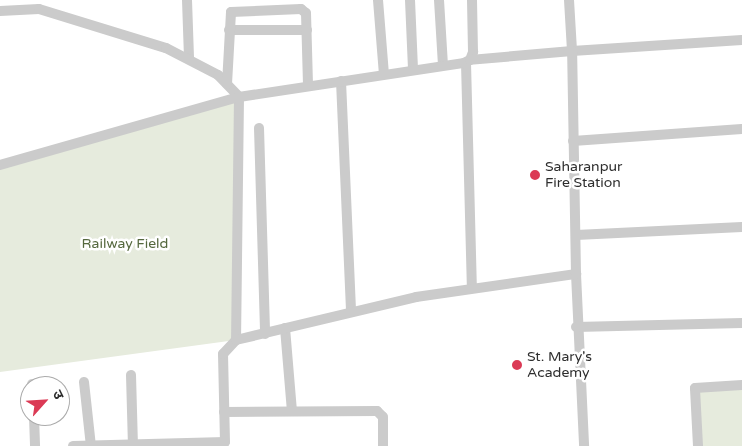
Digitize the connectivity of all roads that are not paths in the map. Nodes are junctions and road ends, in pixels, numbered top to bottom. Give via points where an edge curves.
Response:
1 (187, 0) edge
2 (378, 0) edge
3 (410, 0) edge
4 (439, 0) edge
5 (472, 0) edge
6 (569, 0) edge
7 (30, 4) edge
8 (0, 11) edge
9 (229, 30) junction
10 (307, 30) junction
11 (742, 40) edge
12 (572, 51) junction
13 (189, 58) junction
14 (468, 61) junction
15 (443, 65) junction
16 (414, 70) junction
17 (384, 74) junction
18 (341, 81) junction
19 (227, 84) junction
20 (308, 86) junction
21 (240, 96) junction
22 (260, 128) dead end
23 (742, 129) edge
24 (573, 141) junction
25 (0, 165) edge
26 (742, 227) edge
27 (576, 235) junction
28 (576, 274) junction
29 (472, 288) junction
30 (351, 311) junction
31 (742, 322) edge
32 (576, 327) junction
33 (286, 328) junction
34 (265, 334) junction
35 (236, 340) junction
36 (131, 375) dead end
37 (84, 382) dead end
38 (742, 385) edge
39 (292, 411) junction
40 (224, 412) junction
41 (35, 426) edge
42 (225, 444) edge
43 (36, 446) edge
44 (73, 446) edge
45 (91, 446) edge
46 (134, 446) edge
47 (383, 446) edge
48 (584, 446) edge
49 (698, 446) edge

1 - 13 street
2 - 17 street
3 - 16 street
4 - 15 street
5 - 14 street via 473,52
6 - 12 street
7 - 8 street
7 - 13 street
9 - 10 street
9 - 10 street via 233,10 304,10
9 - 19 street
10 - 20 street
11 - 12 street
12 - 14 street
12 - 24 street
13 - 19 street
14 - 15 street
14 - 29 street
15 - 16 street
16 - 17 street
17 - 18 street
18 - 20 street
18 - 30 street
19 - 21 street
20 - 21 street
21 - 25 street
21 - 35 street
22 - 34 street
23 - 24 street
24 - 27 street
26 - 27 street
27 - 28 street
28 - 29 street
28 - 32 street
29 - 30 street
30 - 33 street
31 - 32 street
32 - 48 street
33 - 34 street
33 - 39 street
34 - 35 street
35 - 40 street via 223,354
36 - 46 street
37 - 45 street
38 - 49 street via 695,388
39 - 40 street
39 - 47 street via 380,412
40 - 42 street
41 - 43 street
42 - 46 street
44 - 45 street
45 - 46 street

